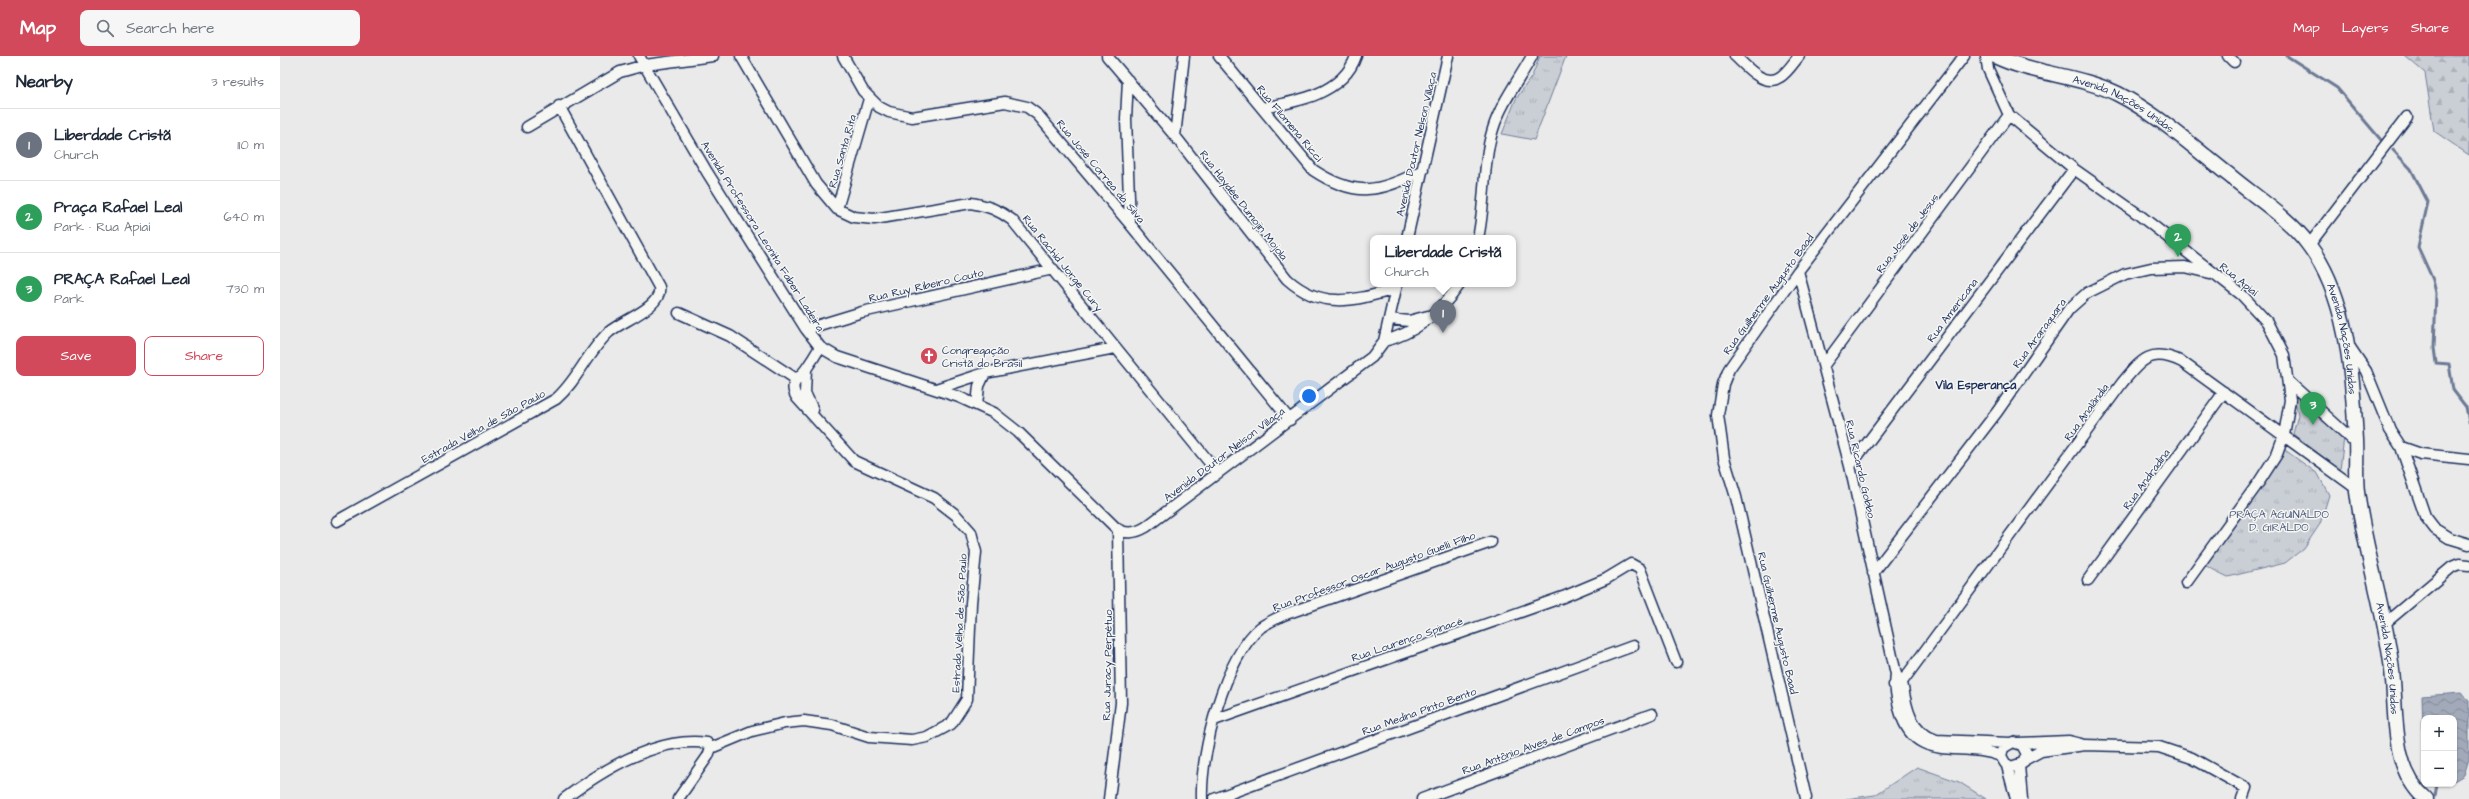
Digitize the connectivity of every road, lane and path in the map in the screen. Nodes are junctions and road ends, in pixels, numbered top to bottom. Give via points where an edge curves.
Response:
1 (639, 56) edge
2 (713, 56) edge
3 (741, 56) edge
4 (843, 56) edge
5 (1107, 56) edge
6 (1184, 56) edge
7 (1219, 56) edge
8 (1356, 56) edge
9 (1448, 56) edge
10 (1532, 56) edge
11 (1735, 56) edge
12 (1799, 56) edge
13 (1964, 56) edge
14 (1986, 56) edge
15 (1995, 56) edge
16 (645, 65) junction
17 (1128, 80) junction
18 (869, 99) junction
19 (559, 106) junction
20 (1262, 108) junction
21 (2009, 115) junction
22 (2407, 116) dead end
23 (527, 127) dead end
24 (1175, 136) junction
25 (2074, 169) junction
26 (1423, 170) junction
27 (837, 209) junction
28 (1130, 224) junction
29 (1408, 235) edge
30 (1478, 235) edge
31 (2308, 245) junction
32 (1053, 269) junction
33 (1798, 271) junction
34 (2216, 275) junction
35 (1394, 287) edge
36 (1397, 287) edge
37 (1458, 287) edge
38 (679, 313) dead end
39 (1434, 314) junction
40 (1390, 319) junction
41 (806, 329) junction
42 (1384, 341) junction
43 (2347, 343) junction
44 (820, 347) junction
45 (1115, 348) junction
46 (1824, 365) junction
47 (806, 370) junction
48 (985, 373) junction
49 (796, 379) junction
50 (2289, 382) junction
51 (936, 389) junction
52 (2224, 392) junction
53 (977, 405) junction
54 (1290, 420) junction
55 (822, 426) junction
56 (2284, 435) junction
57 (2356, 443) junction
58 (2401, 447) junction
59 (2469, 459) edge
60 (1850, 466) junction
61 (1218, 473) junction
62 (2357, 489) junction
63 (337, 521) dead end
64 (1118, 530) junction
65 (1491, 542) dead end
66 (2469, 544) edge
67 (2469, 565) edge
68 (1873, 573) junction
69 (2088, 580) dead end
70 (2186, 583) dead end
71 (2384, 624) junction
72 (1633, 646) dead end
73 (1676, 662) dead end
74 (1897, 680) junction
75 (1652, 714) dead end
76 (1214, 720) junction
77 (1926, 740) junction
78 (2014, 743) junction
79 (2085, 745) junction
80 (711, 748) junction
81 (2001, 756) junction
82 (2023, 763) junction
83 (2007, 766) junction
84 (1111, 796) edge
85 (1806, 798) dead end
86 (564, 799) edge
87 (678, 799) edge
88 (1202, 799) edge
89 (1214, 799) edge
90 (1422, 799) edge
91 (2016, 799) edge
92 (2022, 799) edge
93 (2242, 799) edge
94 (2426, 799) edge

1 - 16 street, Avenida Professora Leonita Faber Ladeira
2 - 16 street
3 - 27 street, Rua Rachid Jorge Cury via 816,184
4 - 18 street, Rua José Correa da Silva
5 - 17 street, Rua Haydée Dumojin Mojola
6 - 24 street
7 - 20 street, Rua Filomena Ricci
8 - 20 street via 1349,70 1328,88 1297,101
9 - 26 street, Avenida Doutor Nelson Villaça
10 - 30 street via 1498,115 1493,129 1487,156
11 - 12 street via 1757,75 1768,79 1780,77
13 - 33 street, Rua Guilherme Augusto Baad
14 - 21 street, Rua Apiaí via 1988,69
15 - 31 street, Avenida Nações Unidas via 2096,85 2136,104 2169,127 2289,224
16 - 19 street via 620,72
16 - 41 street, Avenida Professora Leonita Faber Ladeira via 707,172
17 - 24 street, Rua Haydée Dumojin Mojola
17 - 28 street via 1126,119
18 - 27 street, Rua Santa Rita
18 - 28 street, Rua José Correa da Silva via 889,112 912,116 994,102 1016,103 1027,107 1049,127
19 - 23 street
19 - 63 street, Estrada Velha de São Paulo via 658,287 657,299 651,307 627,318 608,332 575,380 556,400
20 - 26 street, Rua Filomena Ricci via 1313,170 1332,183 1348,188 1376,189 1404,180
21 - 25 street, Rua Apiaí
21 - 46 street, Rua José de Jesus
22 - 31 street
24 - 35 street, Rua Haydée Dumojin Mojola via 1245,228 1287,280 1298,289 1320,299 1334,301 1357,298
25 - 34 street, Rua Apiaí via 2138,214
25 - 60 street, Rua Americana
26 - 29 street, Avenida Doutor Nelson Villaça
27 - 32 street, Rua Rachid Jorge Cury via 854,217 874,219 954,205 987,206 1012,220
28 - 54 street, Rua José Correa da Silva
31 - 43 street, Avenida Nações Unidas via 2336,302
32 - 41 street, Rua Ruy Ribeiro Couto via 862,312
32 - 45 street, Rua Rachid Jorge Cury
33 - 46 street, Rua Ricardo Gobbo
33 - 85 street, Rua Guilherme Augusto Baad via 1729,369 1723,384 1718,415 1724,458 1738,504
34 - 50 street, Rua Apiaí via 2242,295 2267,322 2284,356
34 - 68 street, Rua Araraquara via 2185,267 2151,268 2125,274 2087,293 2069,309 1996,412
36 - 40 street, Avenida Doutor Nelson Villaça
37 - 39 street
38 - 49 street via 730,336
39 - 40 street via 1409,321
39 - 42 street via 1408,333
40 - 42 street, Avenida Doutor Nelson Villaça
41 - 44 street, Avenida Professora Leonita Faber Ladeira
42 - 54 street, Avenida Doutor Nelson Villaça via 1372,357 1358,369
43 - 57 street, Avenida Nações Unidas
43 - 58 street via 2366,371 2390,430
44 - 47 street
44 - 51 street, Avenida Professora Leonita Faber Ladeira via 852,362
45 - 48 street
45 - 61 street, Rua Rachid Jorge Cury
46 - 60 street, Rua Ricardo Gobbo
47 - 49 street
47 - 55 street, Estrada Velha de São Paulo via 806,397
48 - 51 street
48 - 53 street via 978,386
49 - 55 street, Estrada Velha de São Paulo via 794,393
50 - 56 street, Rua Apiaí via 2289,412
50 - 57 street
51 - 53 street, Avenida Professora Leonita Faber Ladeira
52 - 56 street, Rua Analândia
52 - 69 street, Rua Andradina
52 - 74 street, Rua Analândia via 2170,356 2149,356 2140,361
53 - 64 street, Avenida Professora Leonita Faber Ladeira via 994,413 1018,432
54 - 61 street, Avenida Doutor Nelson Villaça
55 - 80 street, Estrada Velha de São Paulo via 854,461 934,498 956,515 971,532 976,552 967,699 951,724 927,737 912,740 870,737 832,725 804,721 752,730
56 - 62 street, Rua Analândia
56 - 70 street, Rua Apiaí via 2263,477
57 - 62 street, Avenida Nações Unidas
58 - 59 street via 2421,454
58 - 66 street via 2426,516 2435,529 2449,538
60 - 68 street, Rua Ricardo Gobbo
61 - 64 street, Avenida Doutor Nelson Villaça via 1140,530 1129,533
62 - 71 street, Avenida Nações Unidas
64 - 84 street, Rua Juracy Perpétuo via 1121,703
65 - 76 street, Rua Professor Oscar Augusto Guelli Filho via 1283,615 1262,626 1244,648 1234,667 1222,691
67 - 71 street via 2459,564 2452,567
68 - 74 street, Rua Ricardo Gobbo
71 - 94 street, Avenida Nações Unidas via 2391,662 2402,764 2410,782
72 - 89 street, Rua Medina Pinto Bento
73 - 76 street, Rua Lourenço Spinacé via 1640,569 1635,564 1628,565 1606,579 1563,597
74 - 77 street, Rua Ricardo Gobbo via 1908,731
75 - 90 street, Rua Antônio Alves de Campos
76 - 88 street, Rua Professor Oscar Augusto Guelli Filho via 1202,780
77 - 78 street
77 - 81 street via 1944,748 1984,750
78 - 79 street via 2069,741
78 - 81 street via 2003,748
78 - 82 street via 2025,749
79 - 82 street via 2041,751
79 - 93 street via 2144,745 2174,751 2206,765 2246,788
80 - 86 street via 704,743 689,744 656,749 638,755 600,775
80 - 87 street
81 - 83 street
82 - 83 street
82 - 92 street
83 - 91 street

